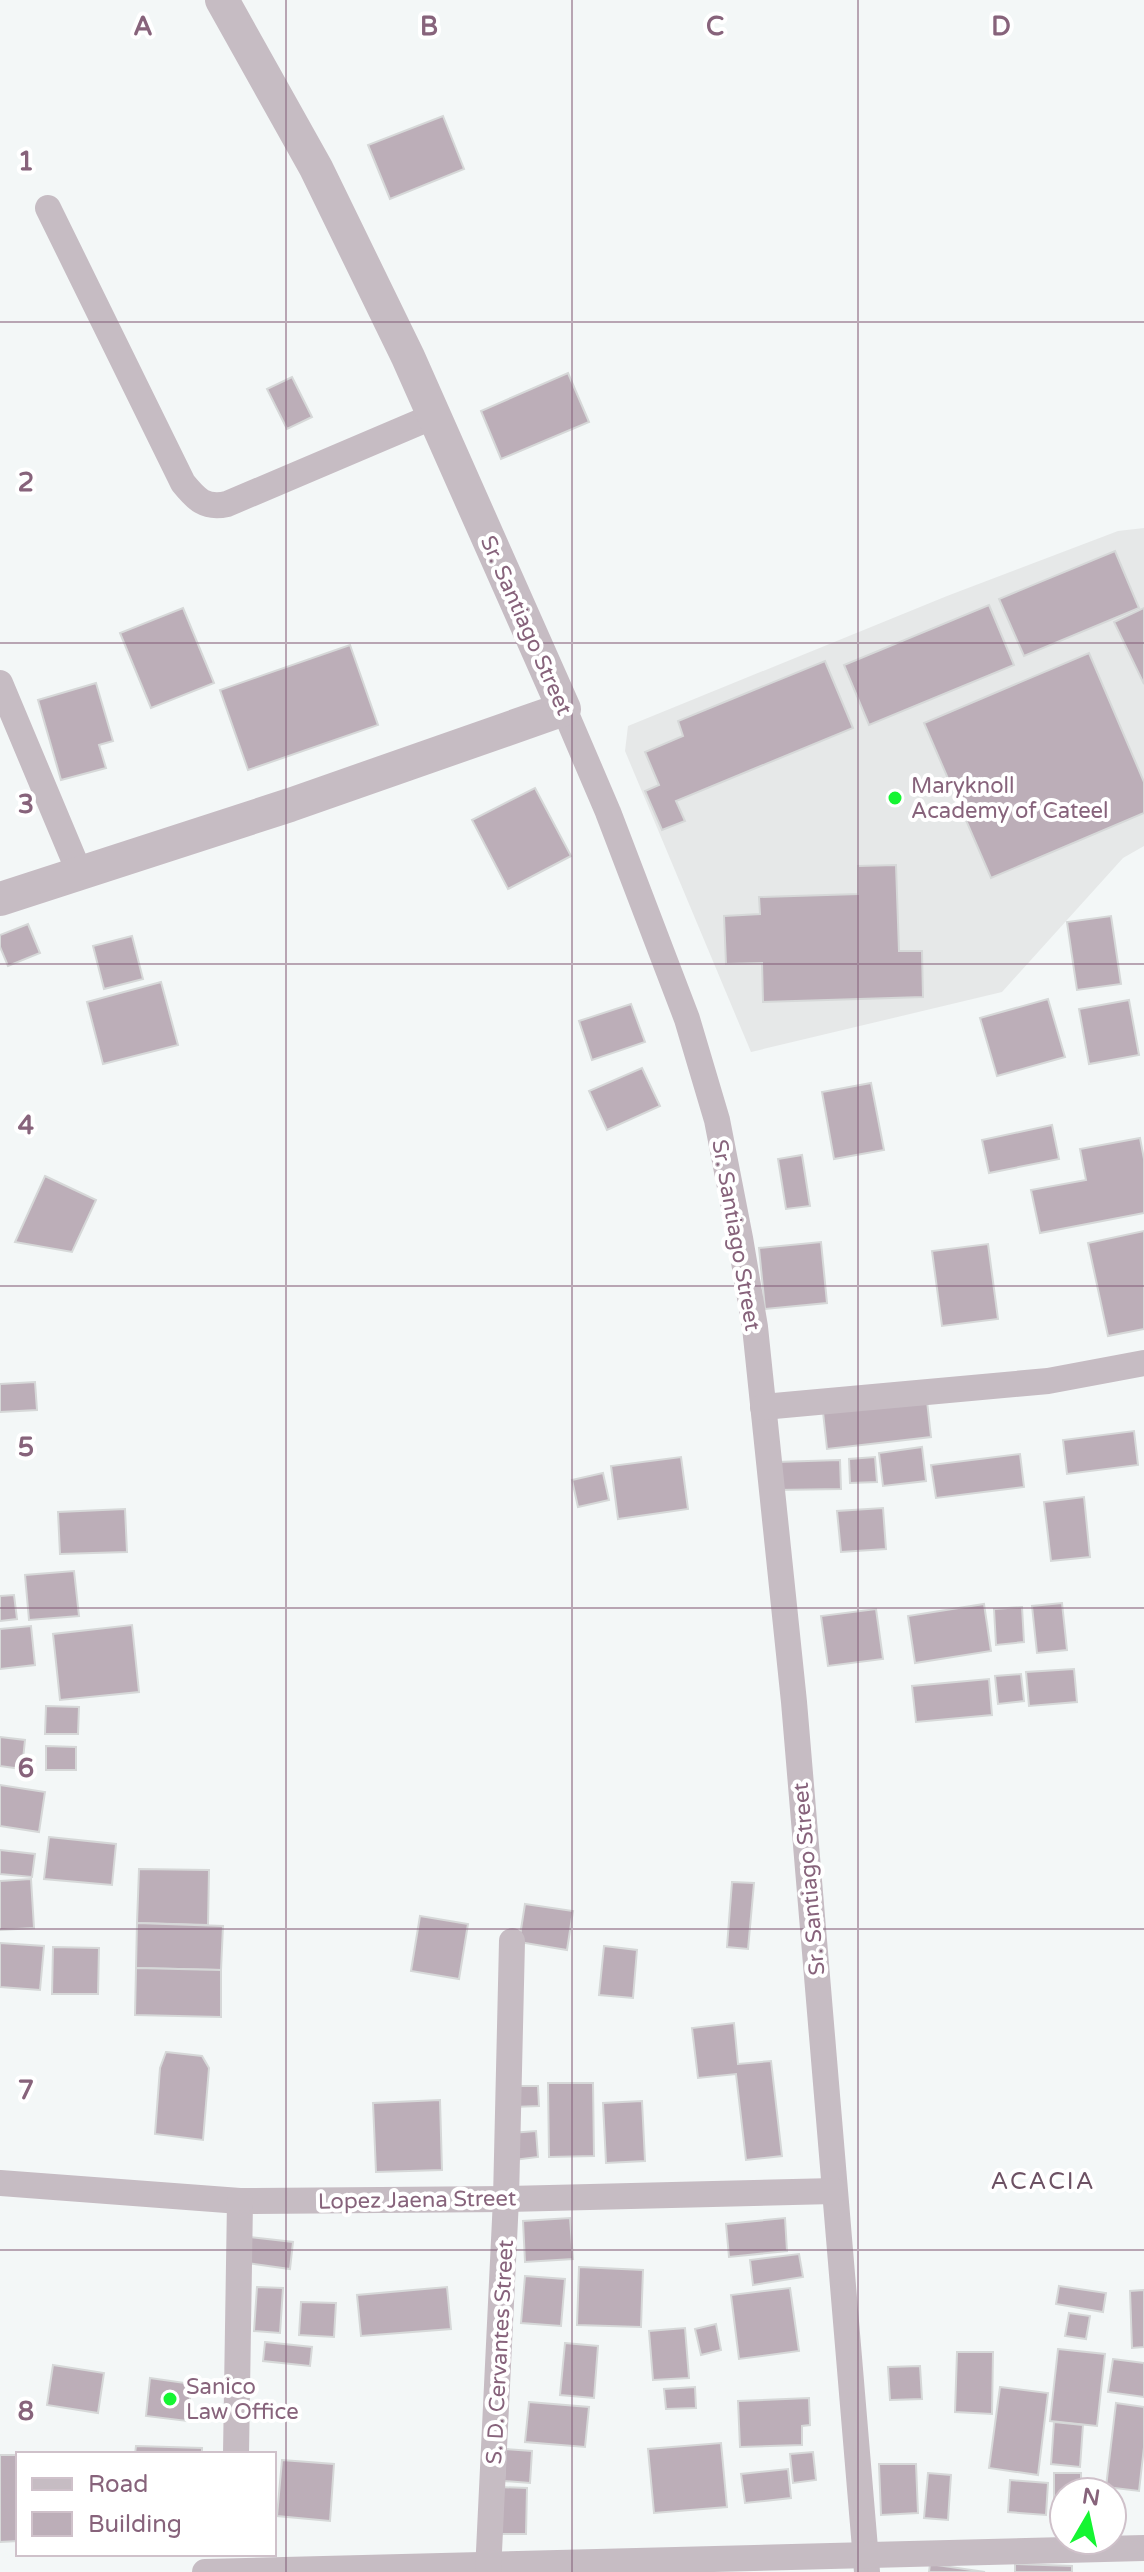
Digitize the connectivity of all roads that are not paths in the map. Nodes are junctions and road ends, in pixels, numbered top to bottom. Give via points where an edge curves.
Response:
1 (222, 0) edge
2 (48, 208) dead end
3 (434, 416) junction
4 (0, 683) edge
5 (564, 709) junction
6 (80, 874) junction
7 (0, 899) edge
8 (1144, 1363) edge
9 (763, 1407) junction
10 (512, 1941) dead end
11 (0, 2183) edge
12 (834, 2191) junction
13 (506, 2199) junction
14 (240, 2201) junction
15 (236, 2452) edge
16 (1144, 2548) edge
17 (867, 2563) edge
18 (488, 2569) edge
19 (205, 2572) edge
20 (235, 2572) edge

1 - 3 street, Sr. Santiago Street via 316,168
2 - 3 street via 183,483 197,501 227,504
3 - 5 street, Sr. Santiago Street
4 - 6 street
5 - 6 street
5 - 9 street, Sr. Santiago Street via 687,1019 717,1120 755,1327
6 - 7 street
8 - 9 street via 1048,1381
9 - 12 street, Sr. Santiago Street via 794,1702
10 - 13 street, S. D. Cervantes Street
11 - 14 street, Lopez Jaena Street
12 - 13 street, Lopez Jaena Street
12 - 17 street, Sr. Santiago Street
13 - 14 street, Lopez Jaena Street
13 - 18 street, S. D. Cervantes Street
14 - 15 street
16 - 17 street
17 - 18 street
18 - 20 street
19 - 20 street

